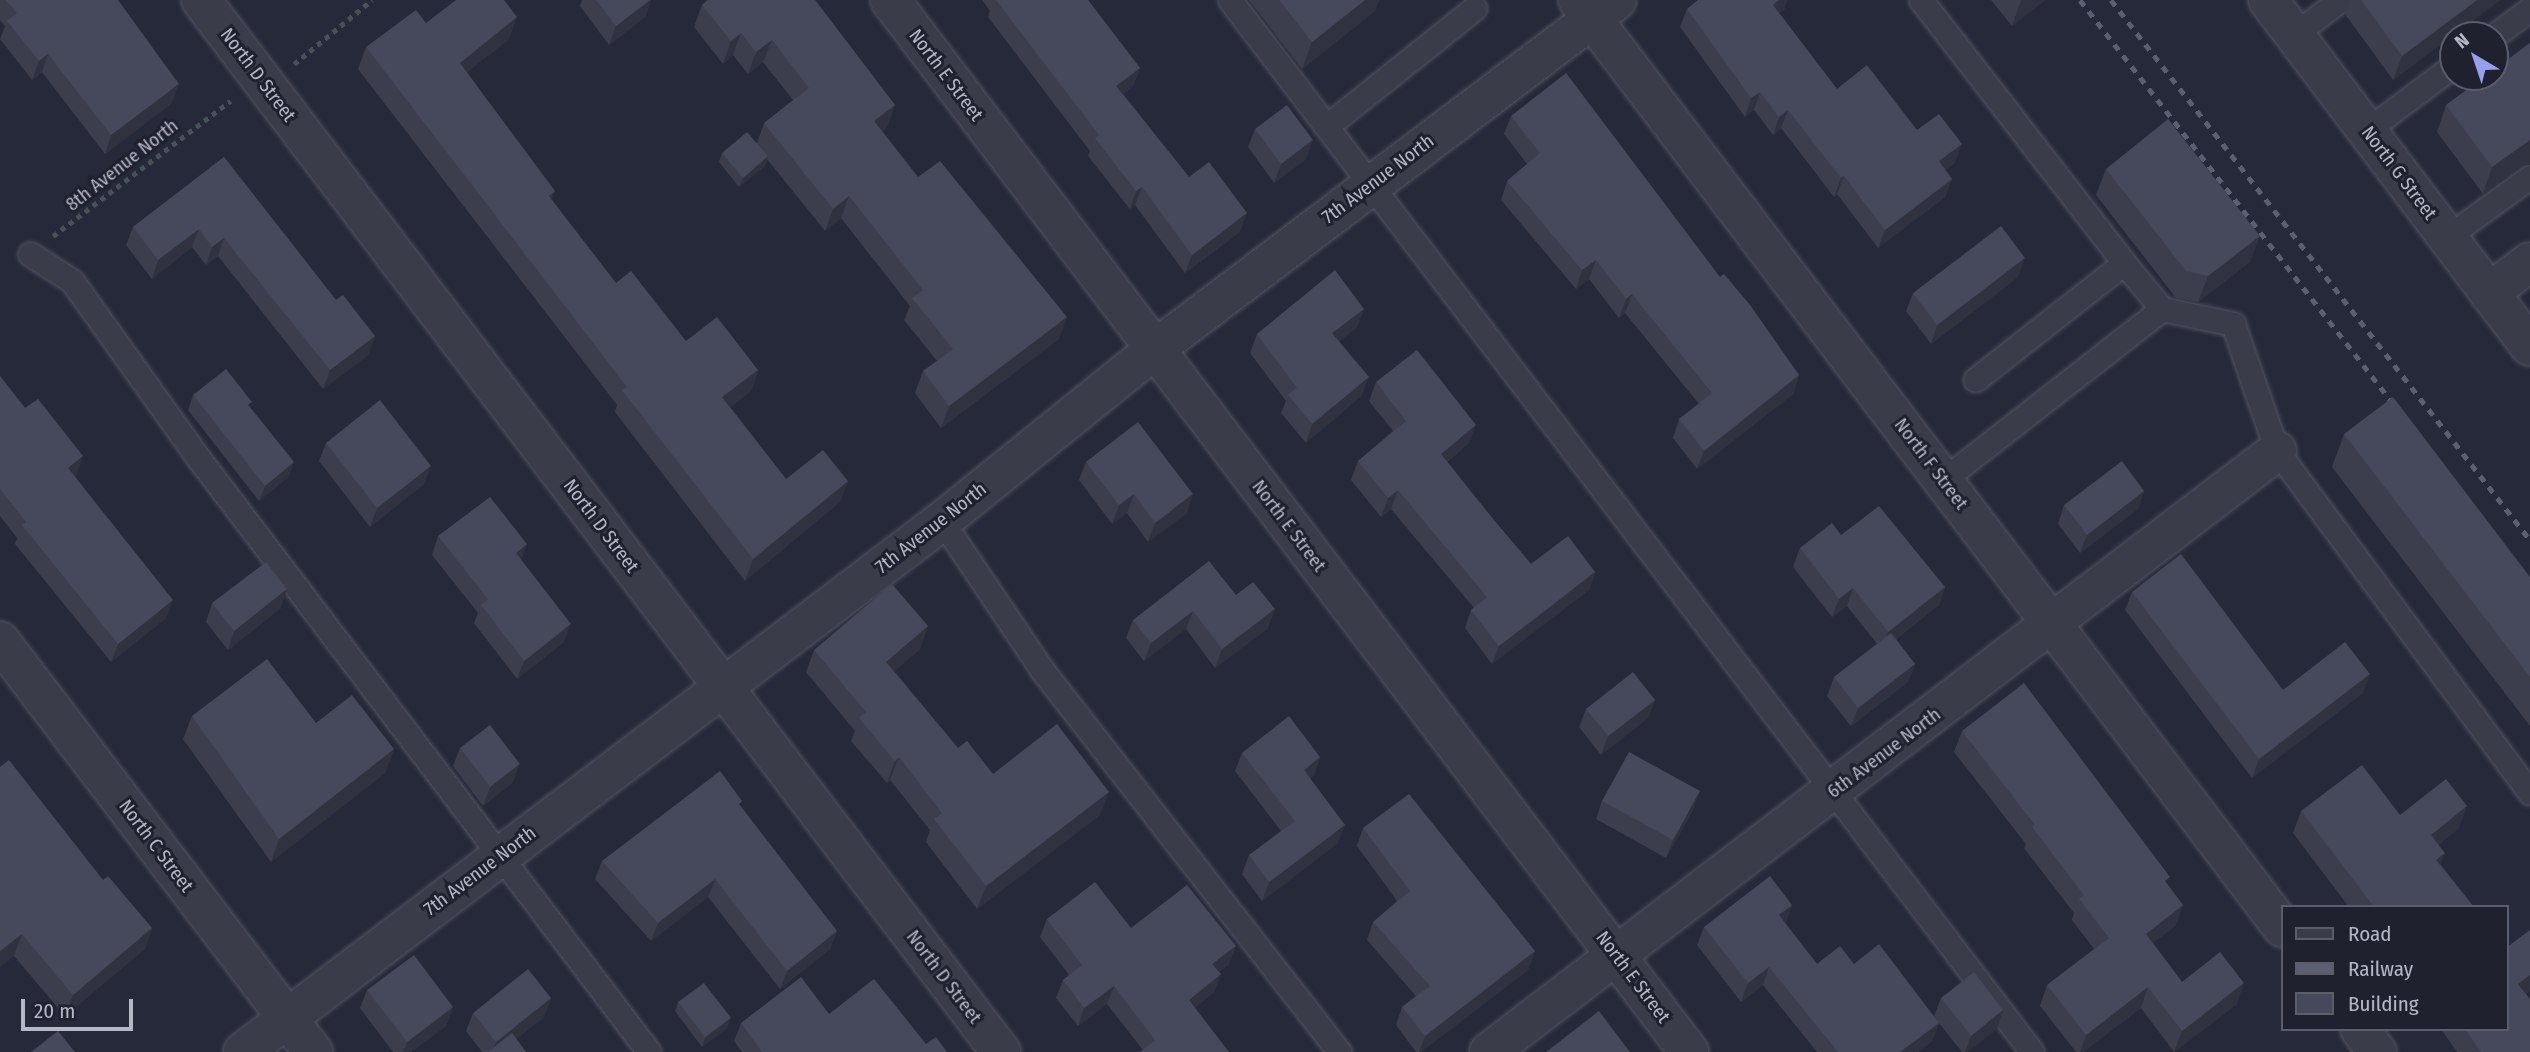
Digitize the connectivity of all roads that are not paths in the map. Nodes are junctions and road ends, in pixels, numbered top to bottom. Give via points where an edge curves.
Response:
1 (201, 0) edge
2 (890, 0) edge
3 (1230, 0) edge
4 (1921, 0) edge
5 (2268, 0) edge
6 (2340, 0) edge
7 (1596, 6) edge
8 (1475, 8) dead end
9 (2530, 9) edge
10 (2509, 25) edge
11 (2295, 34) junction
12 (2439, 76) edge
13 (1327, 127) junction
14 (2366, 131) junction
15 (2530, 177) edge
16 (1371, 184) junction
17 (2447, 237) junction
18 (30, 254) road end
19 (2530, 262) edge
20 (2124, 263) junction
21 (2489, 293) junction
22 (2162, 309) junction
23 (2530, 346) edge
24 (1154, 350) junction
25 (1975, 380) dead end
26 (2277, 451) junction
27 (1943, 480) junction
28 (942, 521) junction
29 (2052, 624) junction
30 (0, 641) edge
31 (723, 687) junction
32 (1834, 790) junction
33 (2530, 793) edge
34 (502, 855) junction
35 (2282, 927) edge
36 (1616, 956) junction
37 (287, 1018) junction
38 (2361, 1031) edge
39 (243, 1052) edge
40 (313, 1052) edge
41 (649, 1052) edge
42 (1001, 1052) edge
43 (1339, 1052) edge
44 (1489, 1052) edge
45 (1689, 1052) edge
46 (2032, 1052) edge
47 (2377, 1052) edge

1 - 31 street, North D Street
2 - 24 street, North E Street
3 - 13 lane
4 - 20 lane
5 - 11 street, North G Street
6 - 11 lane
7 - 16 street, 7th Avenue North
7 - 27 street, North F Street
8 - 13 lane
9 - 10 lane
11 - 14 street, North G Street
12 - 14 lane
13 - 16 lane
14 - 17 street, North G Street
15 - 17 lane
16 - 24 street, 7th Avenue North
16 - 32 lane
17 - 21 street, North G Street
18 - 34 lane via 72,281 196,455
19 - 21 street
20 - 22 lane
20 - 25 lane
21 - 23 street, North G Street
22 - 26 lane via 2233,324
22 - 27 lane
24 - 28 street, 7th Avenue North
24 - 36 street, North E Street
26 - 29 street, 6th Avenue North
26 - 33 lane
27 - 29 street, North F Street
28 - 31 street, 7th Avenue North
28 - 43 lane via 1042,670
29 - 32 street, 6th Avenue North
29 - 35 street, North F Street
30 - 37 street, North C Street
31 - 34 street, 7th Avenue North
31 - 42 street, North D Street
32 - 36 street, 6th Avenue North
32 - 46 lane
34 - 37 street, 7th Avenue North
34 - 41 lane
36 - 44 street, 6th Avenue North
36 - 45 street, North E Street
37 - 39 street, 7th Avenue North
37 - 40 street, North C Street
38 - 47 street

